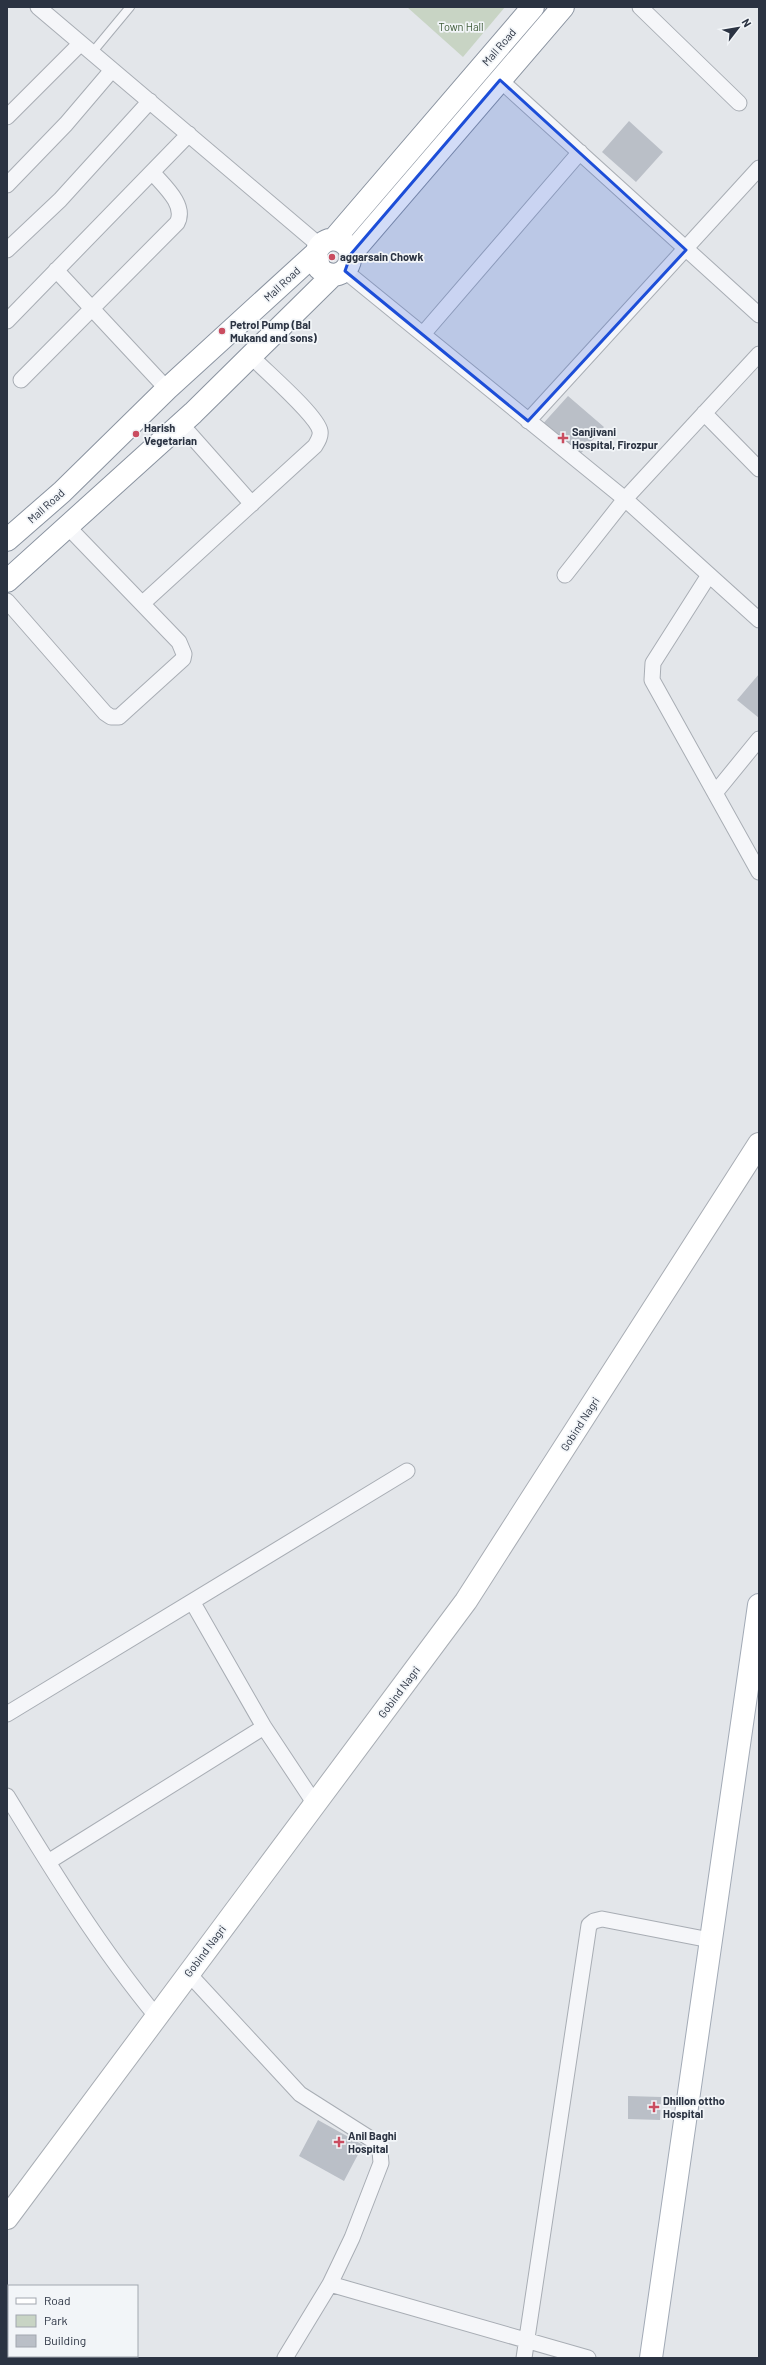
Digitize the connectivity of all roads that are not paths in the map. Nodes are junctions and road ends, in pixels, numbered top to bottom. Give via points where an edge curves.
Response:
1 (38, 7) edge
2 (130, 7) edge
3 (533, 7) edge
4 (563, 7) edge
5 (640, 7) edge
6 (80, 44) junction
7 (91, 54) junction
8 (112, 70) junction
9 (500, 80) junction
10 (150, 101) junction
11 (739, 103) dead end
12 (7, 117) edge
13 (189, 134) junction
14 (580, 152) junction
15 (759, 168) edge
16 (152, 172) junction
17 (7, 185) edge
18 (323, 246) junction
19 (7, 250) edge
20 (686, 250) junction
21 (343, 267) junction
22 (56, 270) junction
23 (92, 310) junction
24 (759, 315) edge
25 (7, 321) edge
26 (423, 334) junction
27 (759, 354) edge
28 (251, 356) junction
29 (21, 380) dead end
30 (167, 389) junction
31 (704, 413) junction
32 (528, 421) junction
33 (181, 424) junction
34 (759, 469) edge
35 (625, 499) junction
36 (252, 504) junction
37 (68, 527) junction
38 (7, 540) edge
39 (565, 575) dead end
40 (709, 575) junction
41 (7, 581) edge
42 (7, 601) edge
43 (143, 603) junction
44 (759, 620) edge
45 (759, 739) edge
46 (715, 793) junction
47 (759, 872) edge
48 (759, 1144) edge
49 (407, 1471) dead end
50 (193, 1603) junction
51 (759, 1605) edge
52 (756, 1639) edge
53 (754, 1665) edge
54 (7, 1714) edge
55 (264, 1727) junction
56 (7, 1796) edge
57 (315, 1804) junction
58 (48, 1862) junction
59 (710, 1940) junction
60 (189, 1974) junction
61 (157, 2017) junction
62 (7, 2218) edge
63 (330, 2284) junction
64 (527, 2342) junction
65 (285, 2358) edge
66 (524, 2358) edge
67 (588, 2358) edge
68 (651, 2358) edge

1 - 6 street
2 - 7 lane
3 - 18 main road, Mall Road
4 - 9 main road
5 - 11 street
6 - 7 street
6 - 12 street
7 - 8 street
8 - 10 street
8 - 17 street via 66,124
9 - 14 street
9 - 21 main road
10 - 13 street
10 - 19 street via 60,200
13 - 16 street
13 - 18 street
14 - 20 street
14 - 26 street
15 - 20 street
16 - 22 street
16 - 23 street via 176,202 180,218
18 - 21 main road via 345,243
18 - 21 main road via 319,268
18 - 30 main road, Mall Road
20 - 24 street
20 - 32 street
21 - 26 street
21 - 28 main road
22 - 23 street
22 - 25 street
23 - 29 street
23 - 30 street
26 - 32 street
27 - 31 street
28 - 33 main road
28 - 36 street via 311,416 320,432 315,446
30 - 38 main road, Mall Road via 62,492
31 - 34 street
31 - 35 street
32 - 35 street
33 - 36 street
33 - 37 main road
35 - 39 street
35 - 40 street
36 - 43 street
37 - 41 main road
37 - 43 street
40 - 44 street
40 - 46 street via 651,670 652,680
42 - 43 street via 105,713 116,717 183,659 184,654 179,642
45 - 46 street
46 - 47 street
48 - 57 main road, Gobind Nagri via 466,1601
49 - 50 street
50 - 54 street
50 - 55 street
51 - 52 main road
52 - 53 main road
53 - 59 main road
55 - 57 street
55 - 58 street
56 - 58 street
57 - 60 main road, Gobind Nagri
58 - 61 street via 122,1975
59 - 64 street via 602,1919 594,1921 589,1926
59 - 68 main road
60 - 61 main road, Gobind Nagri
60 - 63 street via 300,2094 374,2141 380,2151 381,2163 366,2206
61 - 62 main road, Gobind Nagri
63 - 64 street
63 - 65 street
64 - 66 street
64 - 67 street

